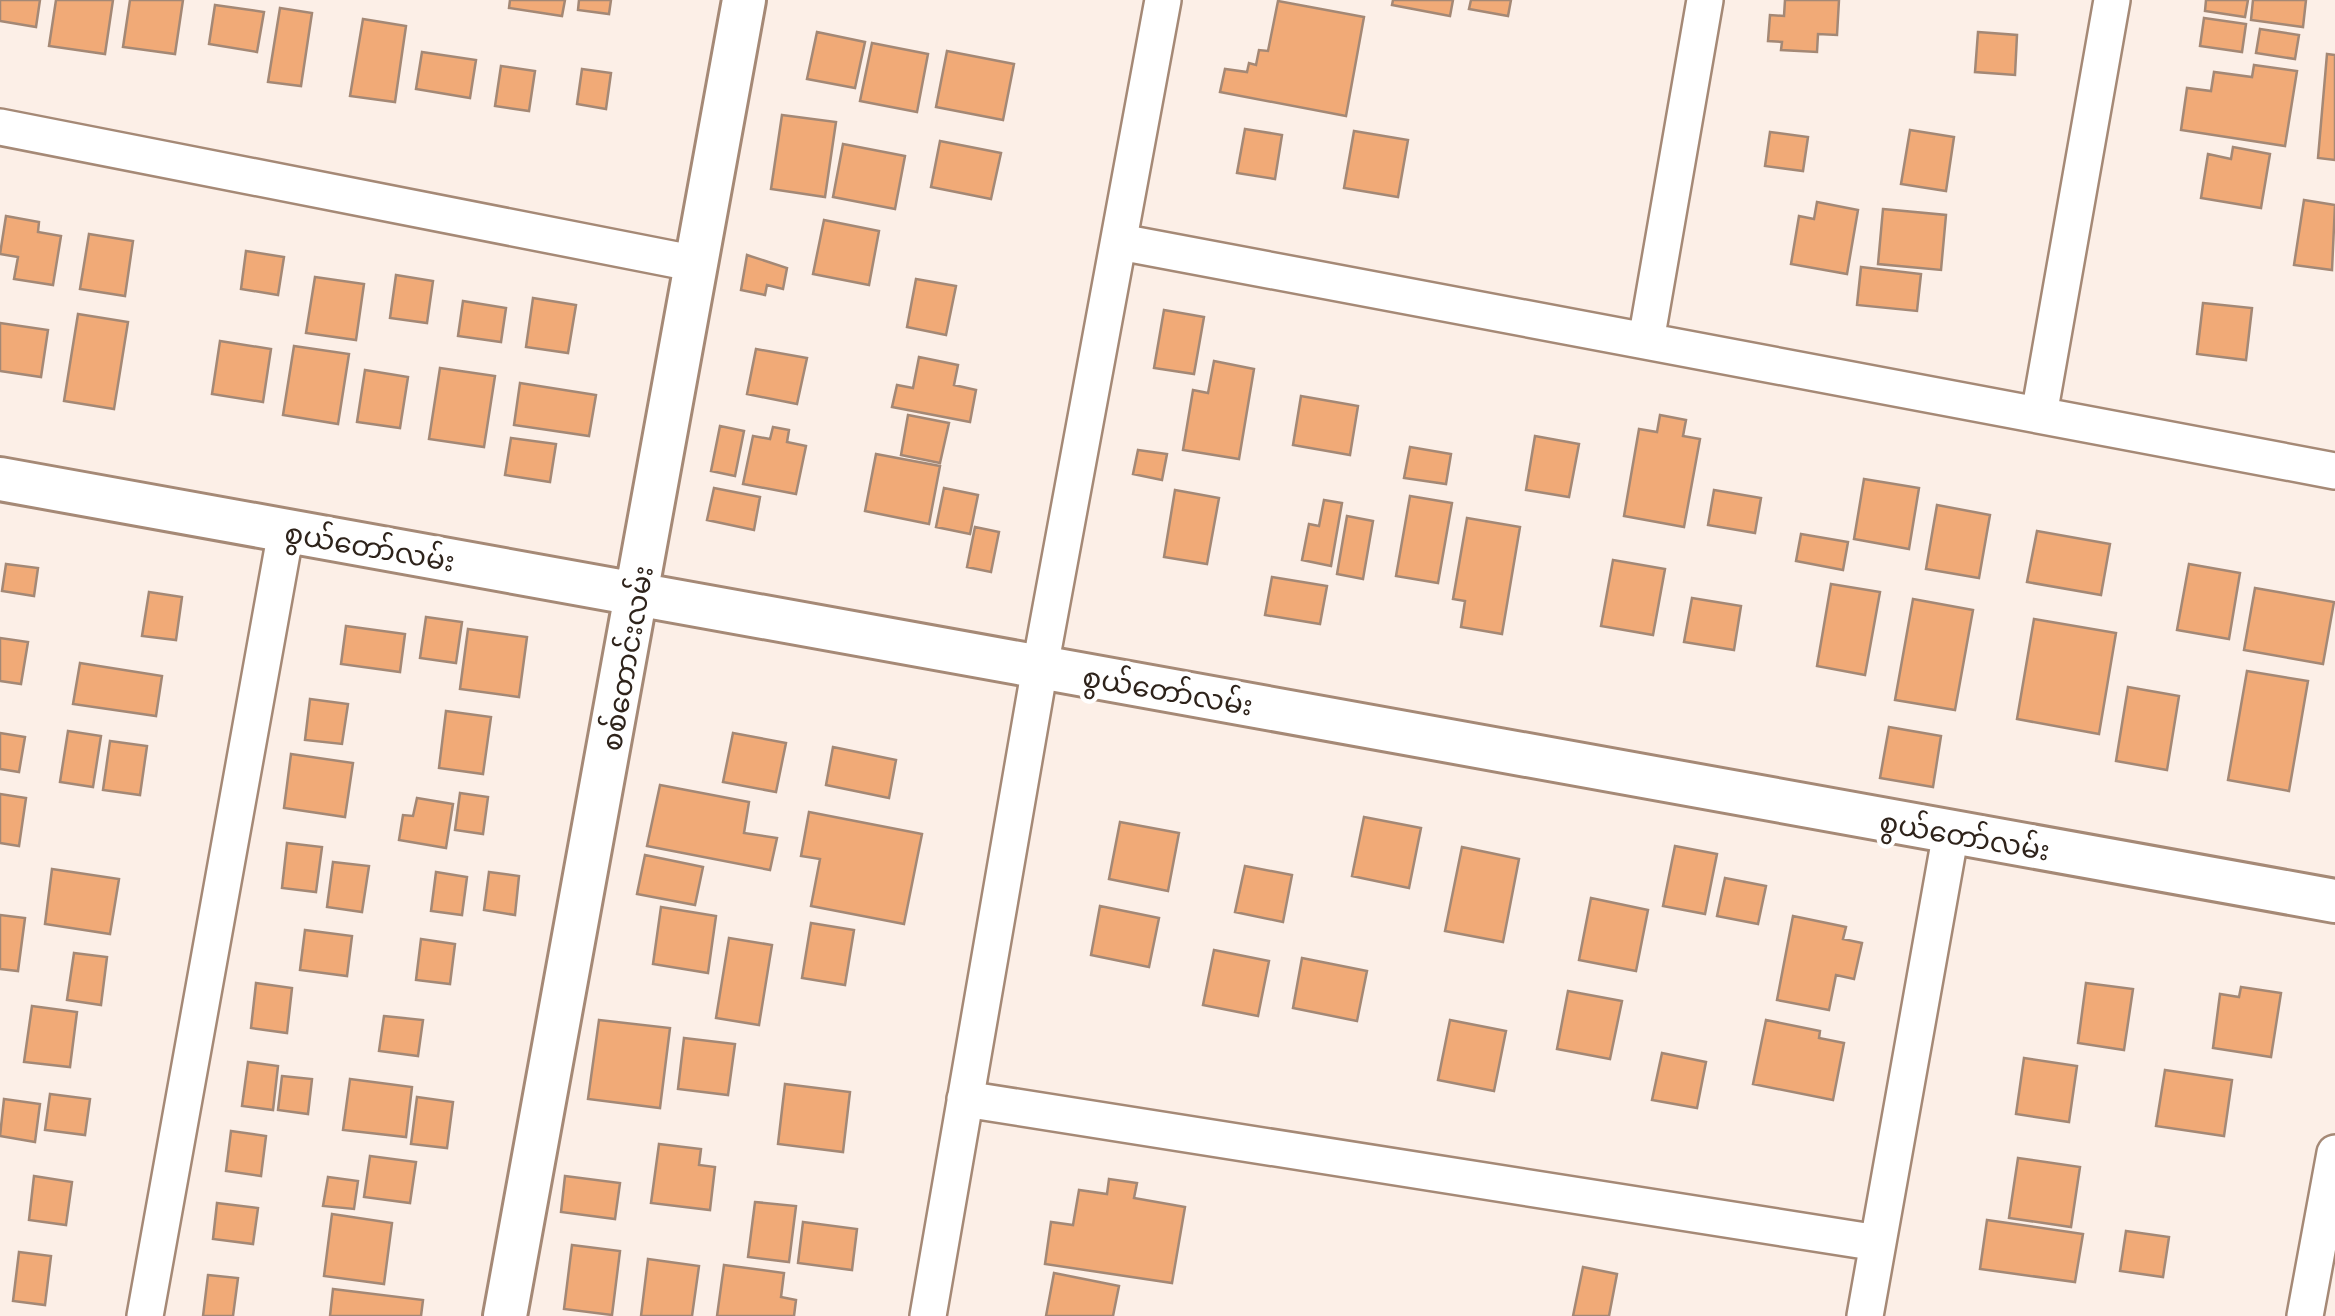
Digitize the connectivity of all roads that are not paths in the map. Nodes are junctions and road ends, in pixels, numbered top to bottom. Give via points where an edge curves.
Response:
1 (744, 0) edge
2 (1163, 0) edge
3 (1705, 0) edge
4 (2112, 0) edge
5 (0, 127) edge
6 (1120, 242) junction
7 (697, 264) junction
8 (1646, 341) junction
9 (2038, 415) junction
10 (2335, 471) edge
11 (0, 479) edge
12 (286, 530) junction
13 (638, 594) junction
14 (1040, 667) junction
15 (1951, 832) junction
16 (2335, 901) edge
17 (965, 1099) junction
18 (2335, 1153) edge
19 (1878, 1243) junction
20 (145, 1316) edge
21 (506, 1316) edge
22 (928, 1316) edge
23 (1866, 1316) edge
24 (2306, 1316) edge

1 - 7 street, စစ်တောင်းလမ်း
2 - 6 street
3 - 8 street
4 - 9 street
5 - 7 street
6 - 8 street
6 - 14 street
7 - 13 street, စစ်တောင်းလမ်း
8 - 9 street
9 - 10 street
11 - 12 street, စွယ်တော်လမ်း
12 - 13 street, စွယ်တော်လမ်း
12 - 20 street
13 - 14 street, စွယ်တော်လမ်း
13 - 21 street, စစ်တောင်းလမ်း
14 - 15 street, စွယ်တော်လမ်း
14 - 17 street
15 - 16 street, စွယ်တော်လမ်း
15 - 19 street
17 - 19 street
17 - 22 street
18 - 24 street
19 - 23 street

